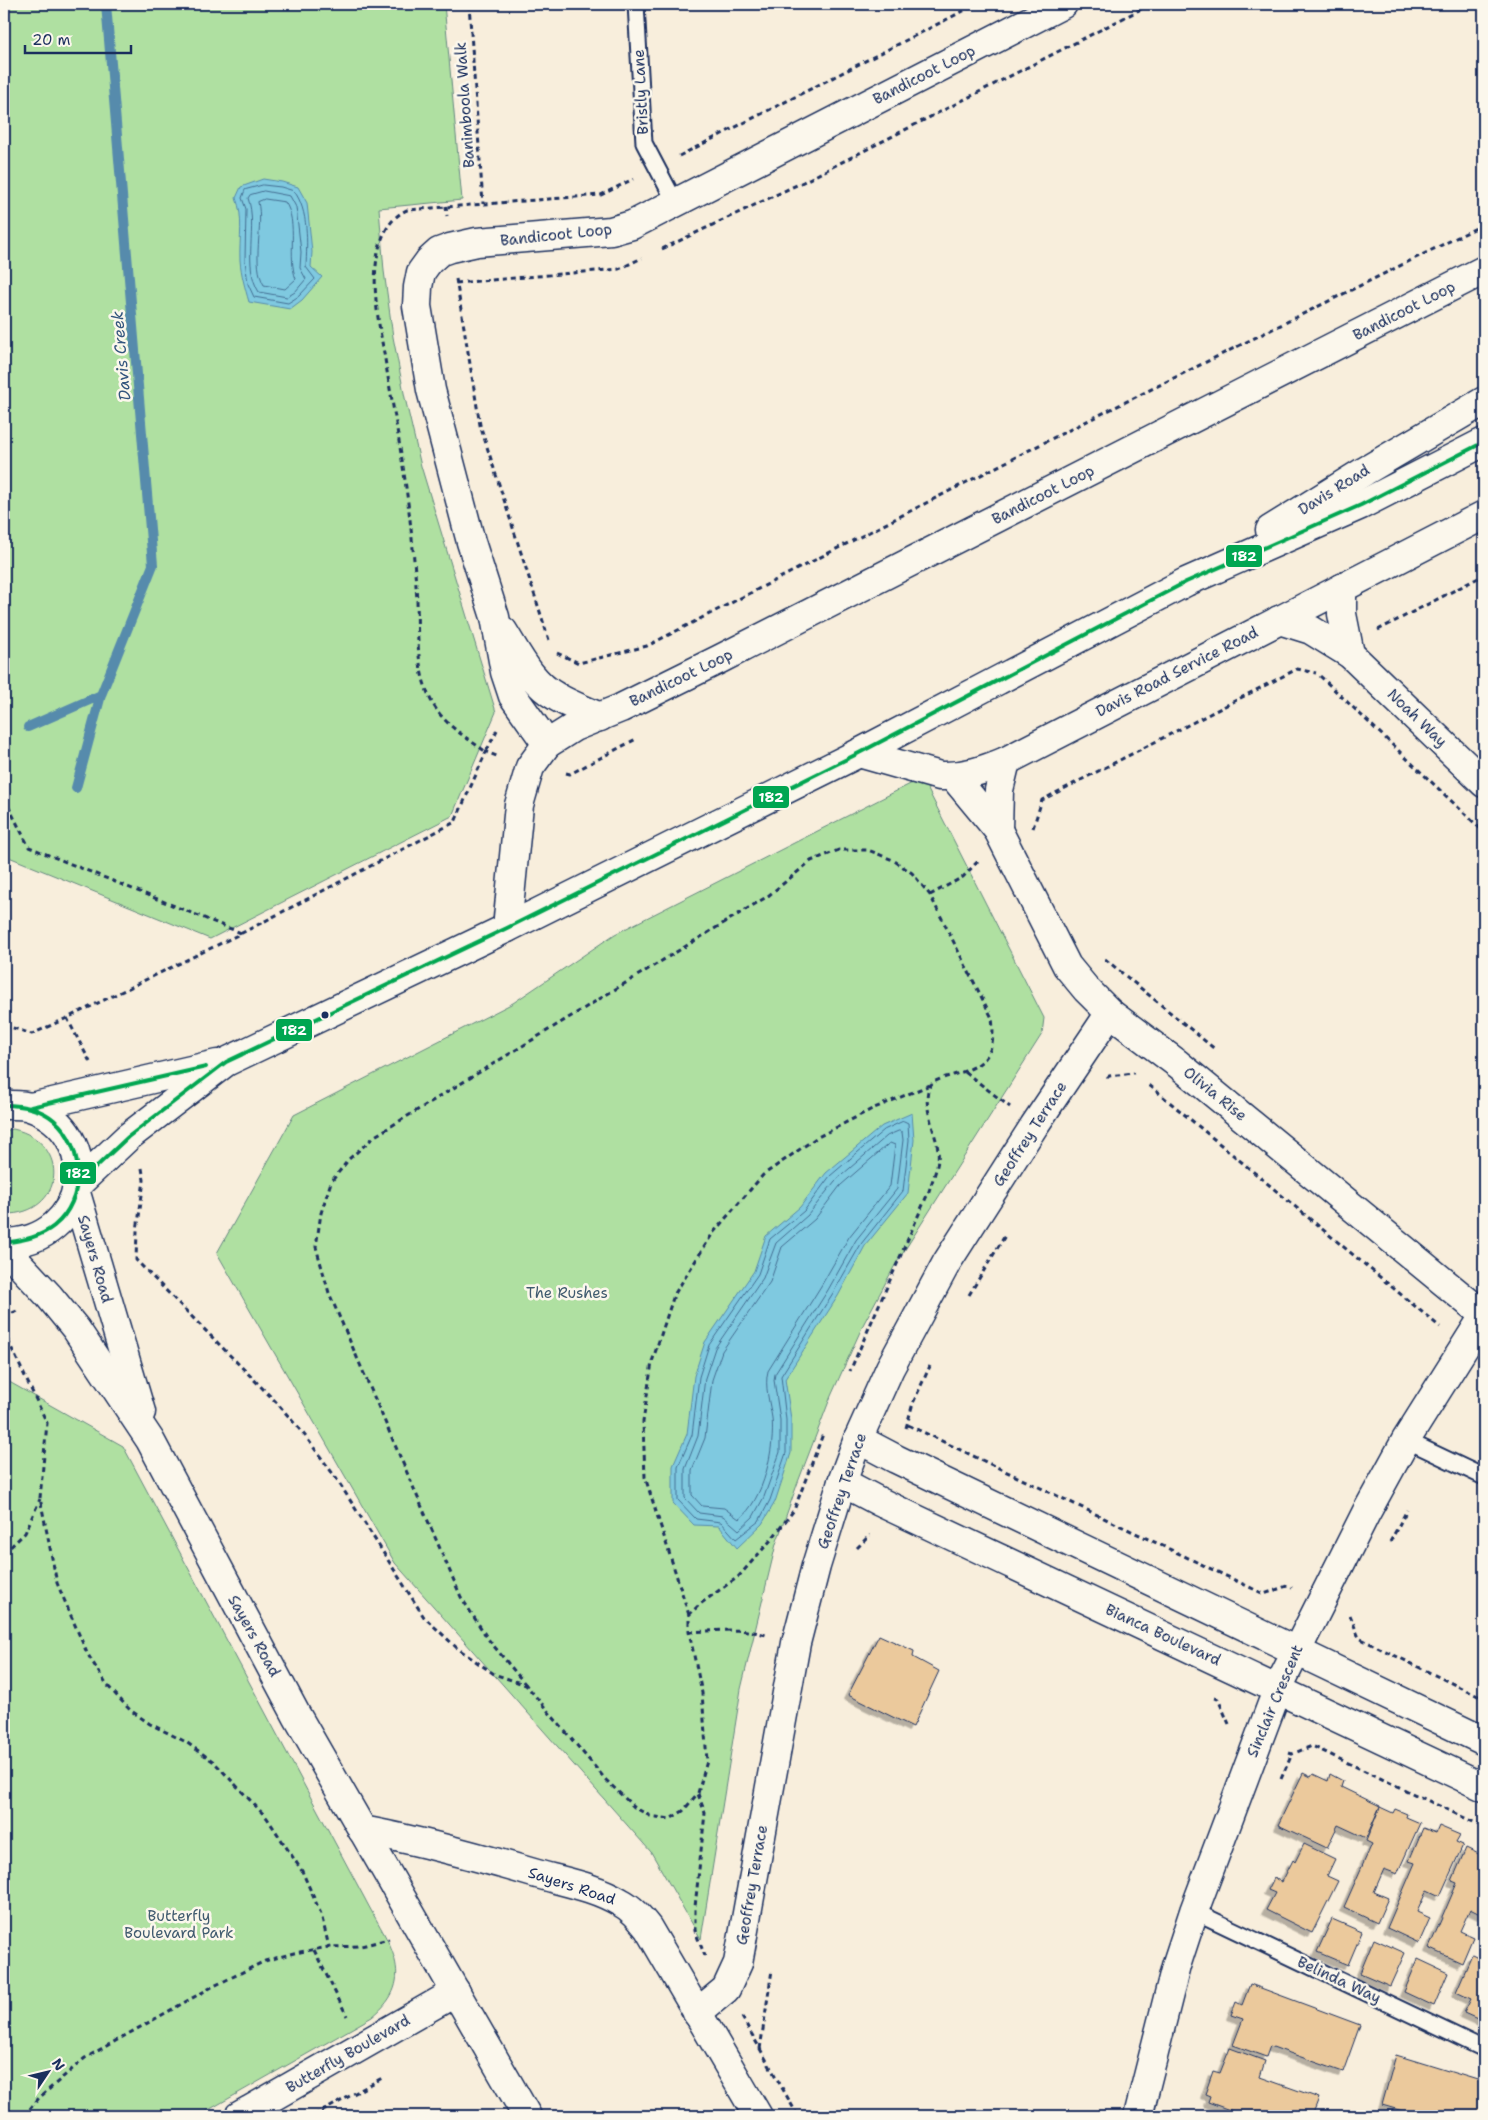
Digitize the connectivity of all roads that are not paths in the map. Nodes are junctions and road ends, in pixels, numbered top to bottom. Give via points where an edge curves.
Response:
1 (636, 4) edge
2 (1063, 4) edge
3 (675, 202) junction
4 (1484, 270) edge
5 (1484, 401) edge
6 (1484, 442) edge
7 (1484, 516) edge
8 (1186, 582) junction
9 (1342, 588) junction
10 (495, 617) junction
11 (1279, 620) junction
12 (1350, 654) junction
13 (600, 717) junction
14 (547, 744) junction
15 (860, 753) junction
16 (1006, 761) junction
17 (954, 776) junction
18 (1484, 783) edge
19 (1001, 837) junction
20 (508, 928) junction
21 (1110, 1013) junction
22 (226, 1062) junction
23 (14, 1101) edge
24 (77, 1188) junction
25 (4, 1243) edge
26 (4, 1248) edge
27 (1484, 1315) edge
28 (858, 1439) junction
29 (150, 1440) junction
30 (1406, 1440) junction
31 (1484, 1477) edge
32 (842, 1482) junction
33 (1295, 1652) junction
34 (1278, 1688) junction
35 (1484, 1741) edge
36 (1484, 1787) edge
37 (362, 1830) junction
38 (1194, 1911) junction
39 (456, 1992) junction
40 (697, 2013) junction
41 (1484, 2049) edge
42 (521, 2110) edge
43 (239, 2116) edge
44 (758, 2116) edge
45 (1138, 2116) edge

1 - 3 lane, Bristly Lane via 644,143
2 - 3 street, Bandicoot Loop
3 - 10 street, Bandicoot Loop via 611,231 476,242 450,248 429,261 421,272 417,306 430,390
4 - 13 street, Bandicoot Loop
5 - 8 street, Davis Road via 1365,470
6 - 8 street, Davis Road via 1361,505
7 - 9 street, Davis Road Service Road
8 - 15 street, Davis Road
9 - 11 street, Davis Road Service Road
9 - 12 street via 1342,614
10 - 13 street, Bandicoot Loop via 526,669 540,685 556,697
10 - 14 street, Bandicoot Loop via 513,696
11 - 12 street, Noah Way via 1311,630
11 - 16 street, Davis Road Service Road
12 - 18 street, Noah Way
13 - 14 street, Bandicoot Loop via 574,727
14 - 20 street, Bandicoot Loop via 530,767 519,805
15 - 17 street, Davis Road Service Road via 940,776
15 - 20 street, Davis Road
16 - 17 street, Davis Road Service Road via 975,773
16 - 19 street, Olivia Rise via 999,790
17 - 19 street, Olivia Rise
19 - 21 street, Olivia Rise via 1068,966
20 - 22 street, Davis Road
21 - 27 street, Olivia Rise via 1178,1064
21 - 28 street, Geoffrey Terrace via 934,1285 890,1368
22 - 23 street, Davis Road via 105,1090
22 - 24 street, Davis Road via 128,1137
23 - 24 street, Sayers Road via 52,1119 68,1137 77,1159
24 - 25 street via 68,1211 56,1226 39,1237 19,1243
24 - 29 street, Sayers Road
26 - 29 street, Sayers Road via 76,1329
27 - 30 street, Sinclair Crescent
28 - 32 street, Geoffrey Terrace
28 - 33 street
29 - 37 street, Sayers Road
30 - 31 lane
30 - 33 street, Sinclair Crescent
32 - 34 street, Bianca Boulevard
32 - 40 street, Geoffrey Terrace via 796,1643 738,1962 726,1989
33 - 34 street, Sinclair Crescent
33 - 35 street
34 - 36 street, Bianca Boulevard
34 - 38 street, Sinclair Crescent
37 - 39 street, Sayers Road
37 - 40 street, Sayers Road via 409,1838 489,1860 600,1892 622,1902 648,1928
38 - 41 lane, Belinda Way
38 - 45 street, Sinclair Crescent via 1176,1966
39 - 42 street, Sayers Road
39 - 43 street, Butterfly Boulevard
40 - 44 street, Sayers Road

